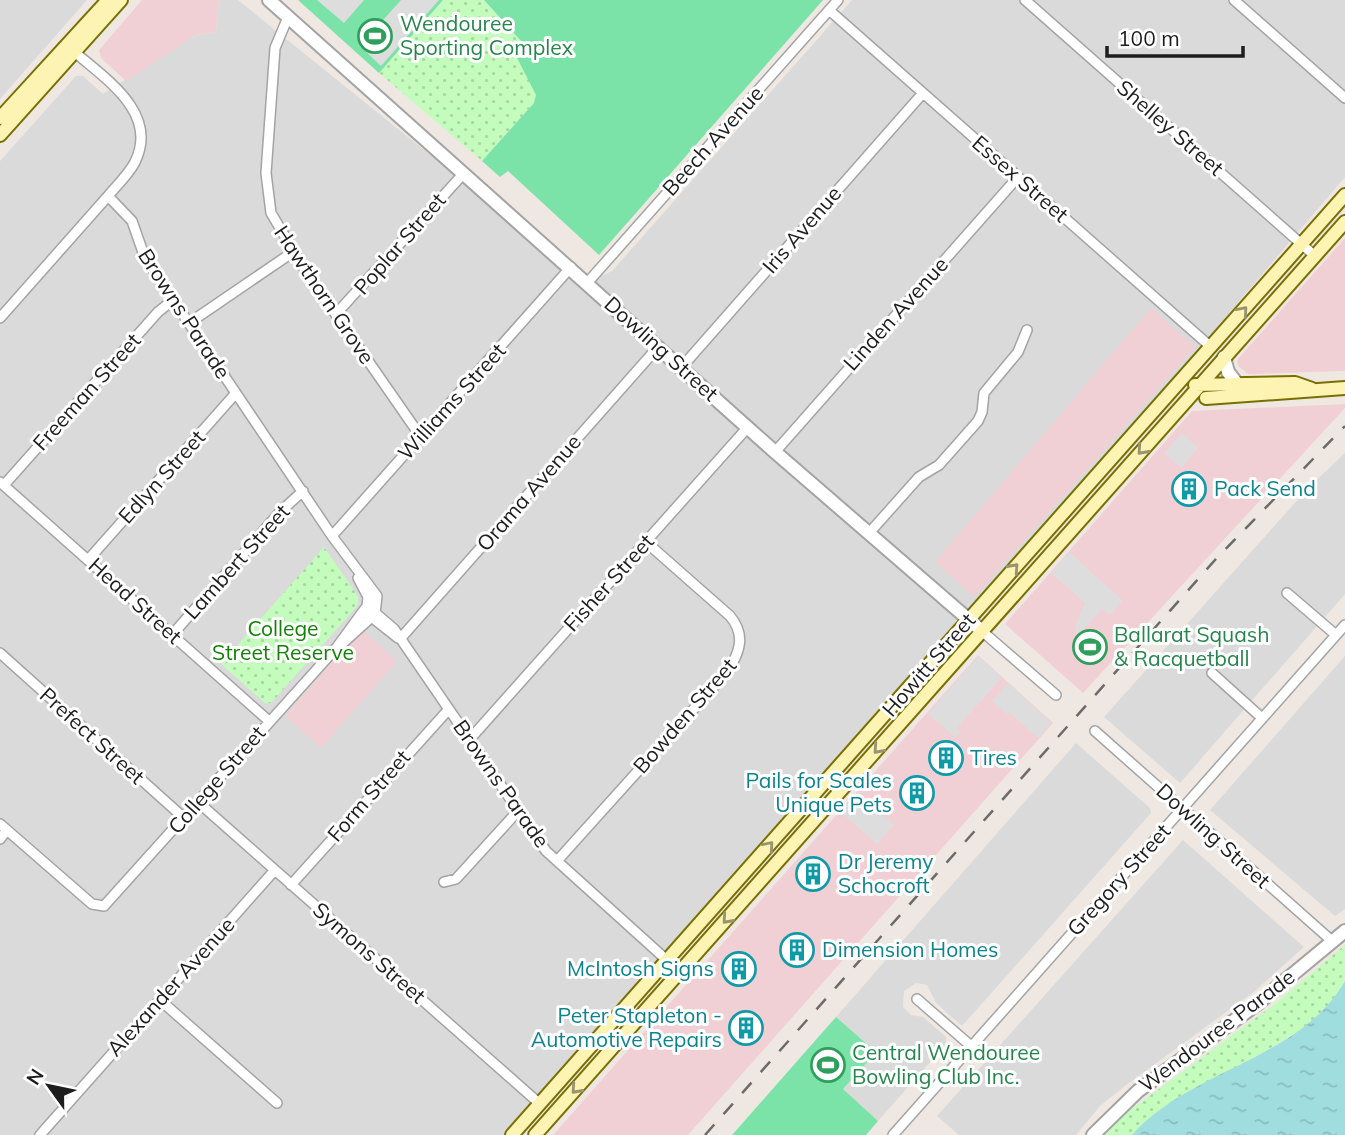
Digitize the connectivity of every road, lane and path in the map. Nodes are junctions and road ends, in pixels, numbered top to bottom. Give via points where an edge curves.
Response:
1 (108, 0) edge
2 (121, 0) edge
3 (269, 0) edge
4 (838, 0) edge
5 (1025, 0) edge
6 (1234, 0) edge
7 (829, 10) junction
8 (288, 17) junction
9 (71, 48) junction
10 (923, 93) junction
11 (1345, 98) edge
12 (0, 118) edge
13 (0, 135) edge
14 (464, 173) junction
15 (1018, 177) junction
16 (1345, 195) edge
17 (108, 196) junction
18 (1345, 222) edge
19 (1301, 245) junction
20 (293, 252) junction
21 (1315, 256) junction
22 (572, 267) junction
23 (588, 282) junction
24 (173, 300) junction
25 (336, 314) junction
26 (0, 317) edge
27 (189, 323) junction
28 (1027, 330) dead end
29 (658, 347) junction
30 (1211, 347) junction
31 (1224, 356) junction
32 (681, 368) junction
33 (1181, 381) junction
34 (1238, 385) junction
35 (1199, 386) junction
36 (1345, 388) edge
37 (1312, 389) junction
38 (236, 393) junction
39 (1206, 398) joint
40 (1188, 399) junction
41 (748, 427) junction
42 (421, 437) junction
43 (775, 452) junction
44 (1104, 469) junction
45 (1116, 480) junction
46 (2, 484) edge
47 (303, 491) junction
48 (870, 532) junction
49 (332, 536) junction
50 (646, 542) junction
51 (88, 560) junction
52 (1287, 593) dead end
53 (371, 613) junction
54 (969, 619) junction
55 (1345, 625) edge
56 (983, 632) junction
57 (172, 635) junction
58 (1336, 635) junction
59 (400, 639) junction
60 (0, 653) edge
61 (1212, 673) dead end
62 (1056, 695) dead end
63 (449, 709) junction
64 (1262, 718) junction
65 (269, 720) junction
66 (1095, 731) dead end
67 (470, 738) junction
68 (198, 802) junction
69 (1182, 809) junction
70 (518, 811) junction
71 (184, 818) junction
72 (4, 827) edge
73 (0, 839) edge
74 (557, 861) junction
75 (274, 871) junction
76 (444, 882) dead end
77 (291, 885) junction
78 (1345, 931) edge
79 (1332, 941) junction
80 (668, 961) junction
81 (680, 972) junction
82 (917, 999) dead end
83 (160, 1000) junction
84 (971, 1046) junction
85 (277, 1103) dead end
86 (540, 1104) junction
87 (40, 1135) edge
88 (512, 1135) edge
89 (535, 1135) edge
90 (893, 1135) edge
91 (1093, 1135) edge

1 - 9 main road
2 - 9 main road
3 - 8 street, Dowling Street
4 - 7 street, Beech Avenue
5 - 19 street, Shelley Street
6 - 11 street
7 - 10 street, Essex Street
7 - 23 street, Beech Avenue
8 - 14 street, Dowling Street
8 - 20 street, Hawthorn Grove via 275,48 266,184 271,213
9 - 12 main road
9 - 13 main road
9 - 17 street via 126,98 139,122 136,161
10 - 15 street, Essex Street
10 - 32 street, Iris Avenue
14 - 22 street, Dowling Street
14 - 25 street, Poplar Street
15 - 30 street, Essex Street
15 - 43 street, Linden Avenue
16 - 19 main road, Howitt Street
17 - 24 street, Browns Parade via 130,217 141,253
17 - 26 street
18 - 21 main road, Howitt Street
19 - 21 street, Shelley Street
30 -> 19 main road, Howitt Street
20 - 25 street, Hawthorn Grove
20 - 27 street
21 - 31 main road, Howitt Street
22 - 23 street, Dowling Street
22 - 42 street, Williams Street
23 - 29 street, Dowling Street
24 - 27 street, Browns Parade
24 - 46 street, Freeman Street
25 - 42 street, Hawthorn Grove
27 - 38 street, Browns Parade
28 - 48 street via 1018,352 983,394 978,421
29 - 32 street, Dowling Street
29 - 59 street, Orama Avenue
30 - 33 main road, Howitt Street
31 - 34 street
31 - 35 main road, Howitt Street
32 - 41 street, Dowling Street
33 - 35 main road
33 - 40 street
33 - 44 main road, Howitt Street
34 - 35 main road
34 - 37 main road via 1295,383
35 - 40 main road, Howitt Street
36 - 37 main road
37 - 39 main road via 1298,394
38 - 47 street, Browns Parade
38 - 51 street, Edlyn Street
39 - 40 street
40 -> 45 main road, Howitt Street
41 - 43 street, Dowling Street
41 - 50 street, Fisher Street
42 - 49 street, Williams Street
43 - 48 street, Dowling Street
44 - 45 main road
54 -> 44 main road, Howitt Street
45 - 56 main road, Howitt Street
46 - 51 street, Head Street
47 - 49 street, Browns Parade
47 - 57 street, Lambert Street
48 - 54 street, Dowling Street
49 - 53 street, Browns Parade via 375,593
50 - 67 street, Fisher Street
50 - 74 street, Bowden Street via 735,622 739,652
51 - 57 street, Head Street
52 - 58 street
53 - 59 street, Browns Parade
53 - 65 street, College Street
54 - 56 street, Dowling Street
80 -> 54 main road, Howitt Street
55 - 58 street, Gregory Street
56 - 62 street, Dowling Street
56 -> 81 main road, Howitt Street
57 - 65 street, Head Street
58 - 64 street, Gregory Street
59 - 63 street, Browns Parade
60 - 71 street, Prefect Street
61 - 64 street
63 - 67 street, Browns Parade
63 - 77 street, Form Street
64 - 69 street, Gregory Street
65 - 68 street, College Street
66 - 69 street, Dowling Street
67 - 70 street, Browns Parade
68 - 71 street, College Street
68 - 75 street, Symons Street
69 - 79 street, Dowling Street
69 - 84 street, Gregory Street
70 - 74 street, Browns Parade
70 - 76 street via 456,879
71 - 72 street, College Street via 110,901 99,907
72 - 73 street
74 - 80 street, Browns Parade
75 - 77 street, Symons Street
75 - 83 street, Alexander Avenue
77 - 86 street, Symons Street
78 - 79 street, Wendouree Parade
79 - 91 street, Wendouree Parade via 1257,1004 1138,1091
80 - 81 street, Browns Parade
80 - 86 main road, Howitt Street
81 -> 89 main road, Howitt Street
82 - 84 street
83 - 85 street
83 - 87 street, Alexander Avenue
84 - 90 street, Gregory Street
86 - 88 main road, Howitt Street

